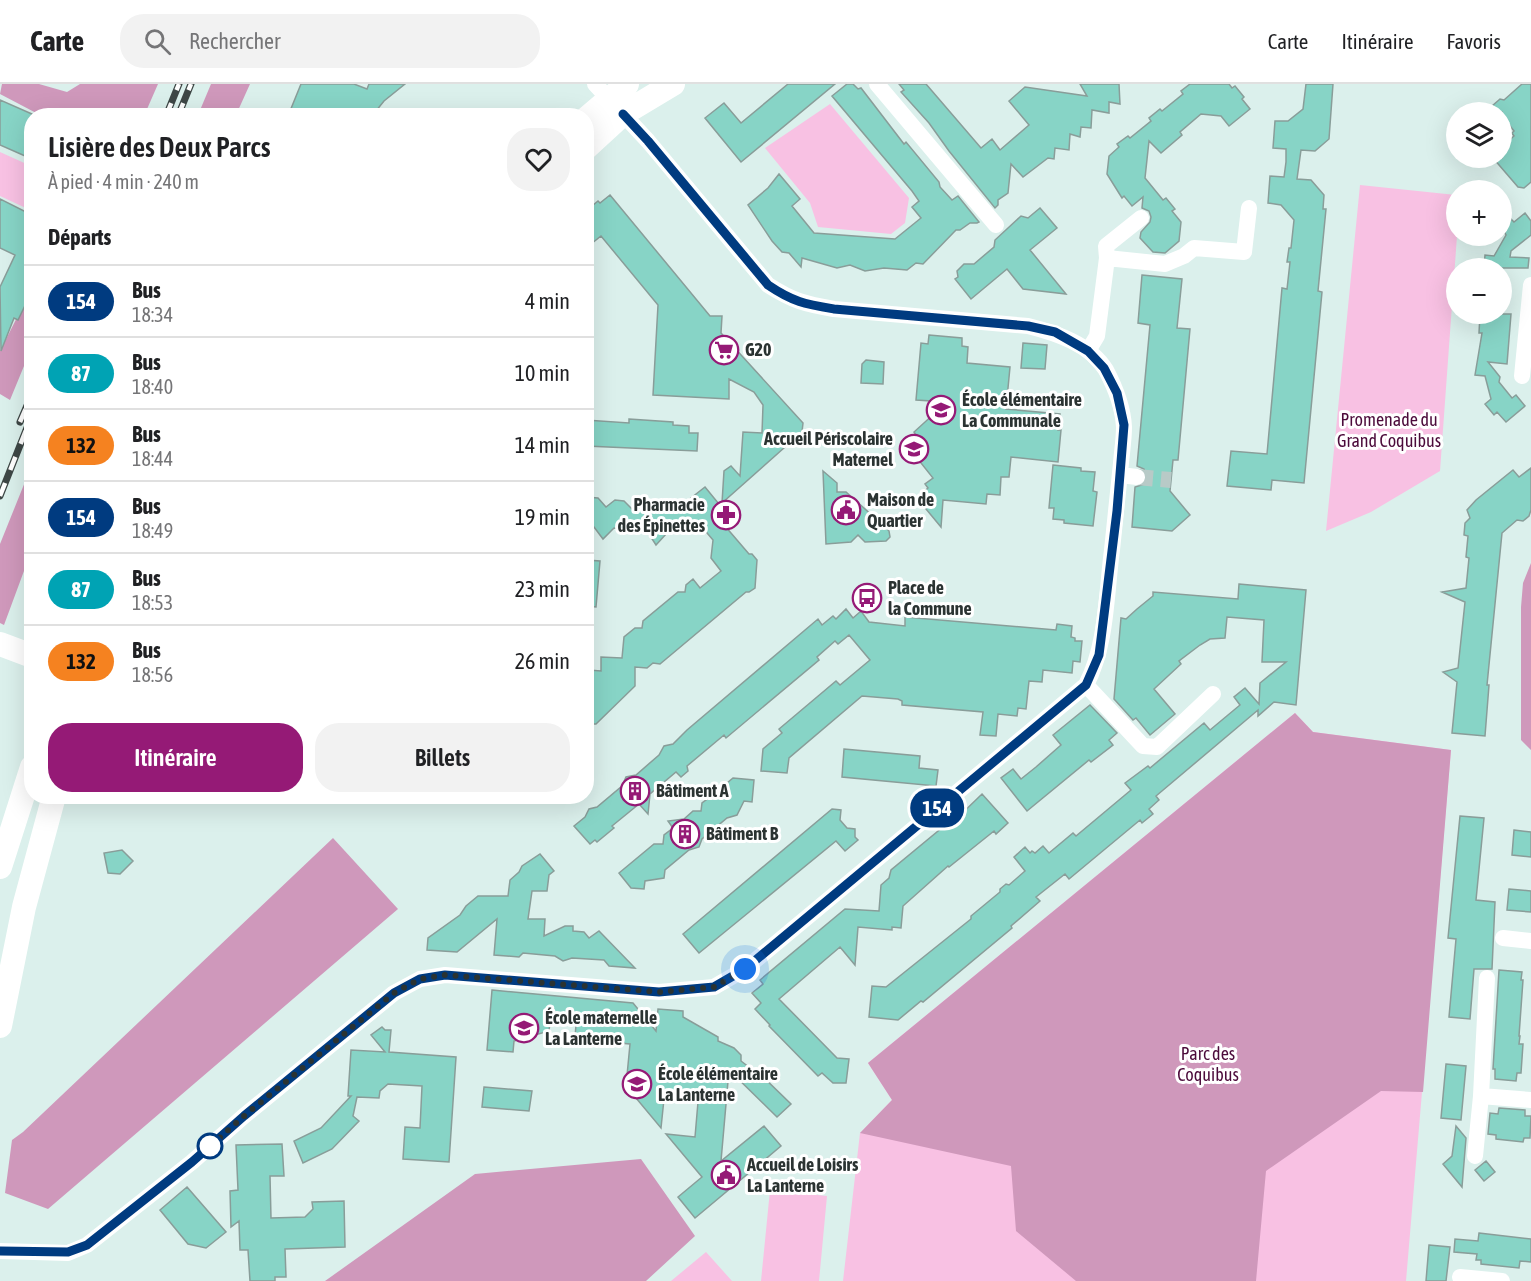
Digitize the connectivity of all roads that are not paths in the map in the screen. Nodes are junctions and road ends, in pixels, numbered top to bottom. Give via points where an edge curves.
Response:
1 (673, 84) edge
2 (877, 84) edge
3 (613, 95) edge
4 (594, 112) edge
5 (594, 132) edge
6 (1249, 208) dead end
7 (1142, 218) dead end
8 (996, 225) dead end
9 (1107, 258) junction
10 (1531, 285) edge
11 (1088, 351) junction
12 (1522, 376) dead end
13 (0, 644) edge
14 (24, 653) edge
15 (1086, 685) junction
16 (1213, 693) dead end
17 (24, 792) edge
18 (52, 804) edge
19 (0, 867) edge
20 (1503, 938) dead end
21 (1531, 940) edge
22 (1487, 978) dead end
23 (0, 1026) edge
24 (1481, 1095) junction
25 (1531, 1100) edge
26 (1475, 1156) dead end
27 (0, 1251) edge
28 (1460, 1277) dead end
29 (1502, 1281) edge

1 - 3 main road
2 - 8 street
3 - 4 main road
3 - 5 main road
3 - 11 street via 761,277 788,298 834,309 1028,326 1055,332
6 - 9 street via 1244,252 1194,248 1165,264
7 - 9 street via 1106,246
9 - 11 street via 1097,336
10 - 12 street
11 - 15 street via 1104,368 1117,393 1128,476 1099,655
13 - 14 main road
15 - 16 street via 1143,746 1157,747
15 - 27 street via 745,969 714,987 659,992 445,975 420,979 394,993 87,1245 68,1252
17 - 19 main road
18 - 23 main road via 24,907
20 - 21 street
22 - 24 street
24 - 25 street
24 - 26 street
28 - 29 street

